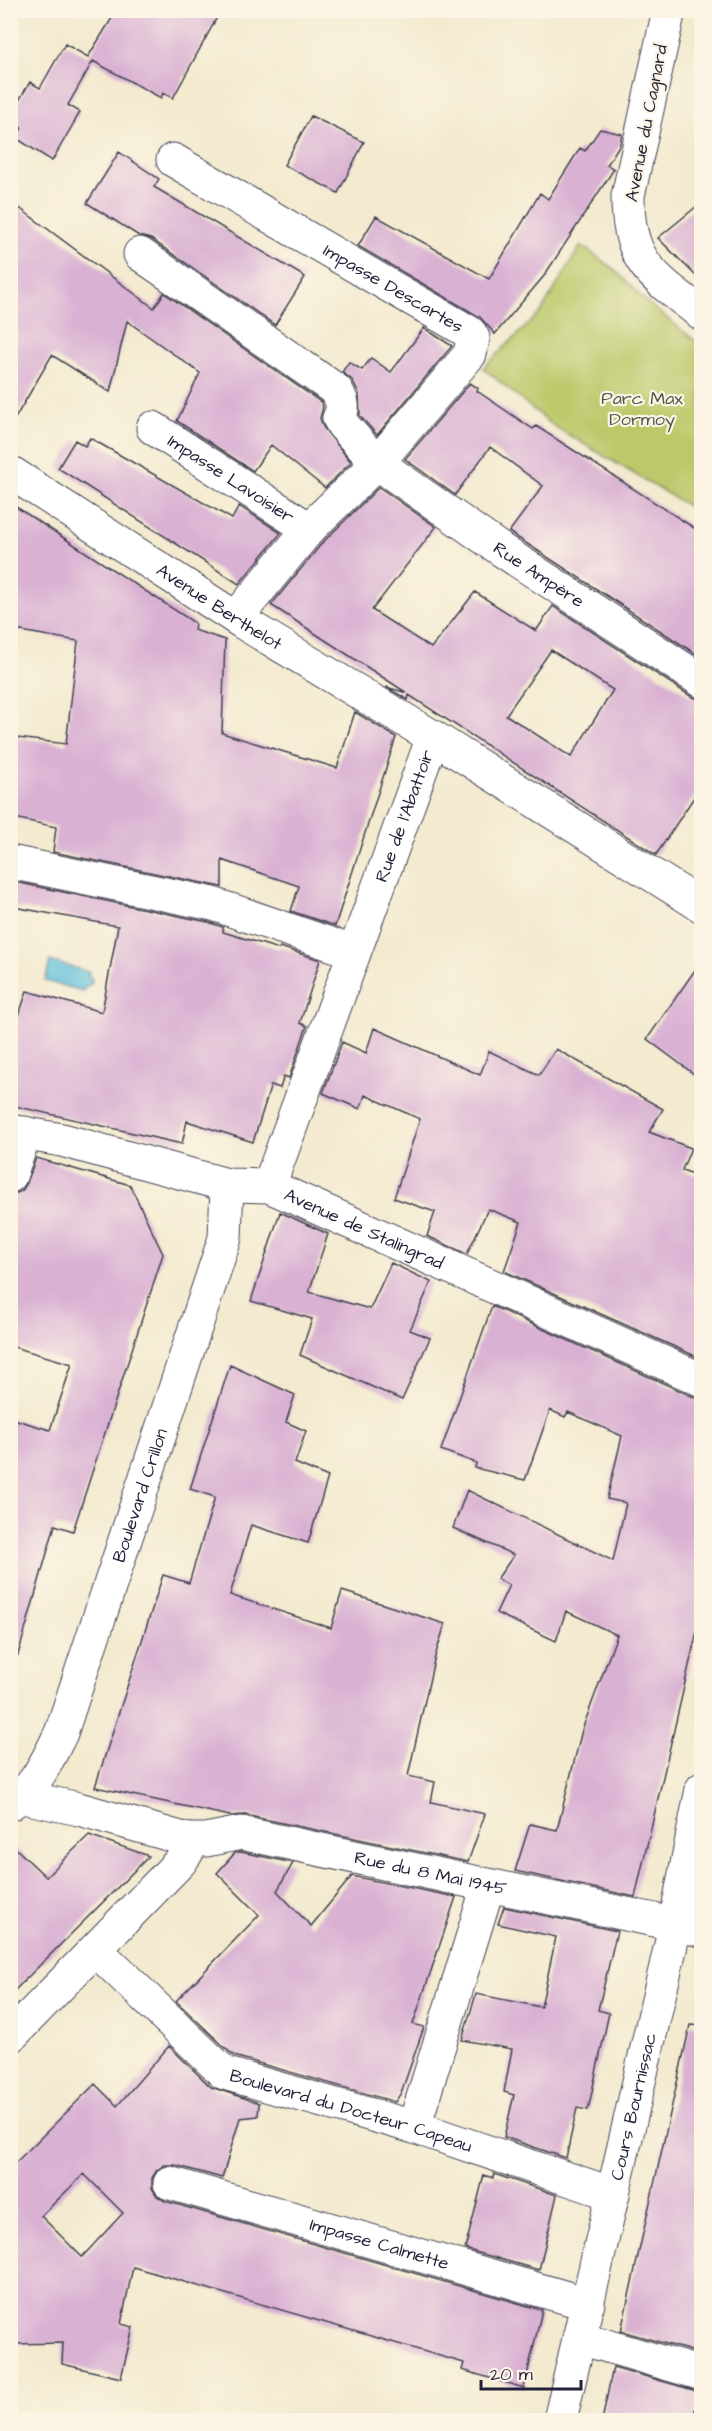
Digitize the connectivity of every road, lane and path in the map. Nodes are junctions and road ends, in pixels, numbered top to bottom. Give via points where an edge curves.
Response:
1 (669, 10) edge
2 (172, 160) dead end
3 (140, 254) dead end
4 (702, 314) edge
5 (153, 428) dead end
6 (377, 463) junction
7 (10, 472) edge
8 (309, 529) junction
9 (236, 618) junction
10 (702, 681) edge
11 (433, 738) junction
12 (10, 862) edge
13 (700, 901) edge
14 (354, 952) junction
15 (18, 1132) edge
16 (10, 1176) edge
17 (227, 1185) junction
18 (268, 1186) junction
19 (702, 1380) edge
20 (702, 1789) edge
21 (17, 1801) edge
22 (188, 1840) junction
23 (488, 1886) junction
24 (688, 1927) edge
25 (96, 1950) junction
26 (10, 2037) edge
27 (414, 2127) junction
28 (170, 2183) dead end
29 (613, 2194) junction
30 (588, 2304) junction
31 (580, 2338) junction
32 (702, 2374) edge
33 (561, 2421) edge

1 - 4 street, Avenue du Cagnard via 628,196 628,221 635,249 654,276
2 - 6 street, Impasse Descartes via 470,333 470,354
3 - 6 street, Rue Ampère via 336,390 342,400 339,418
5 - 8 street, Impasse Lavoisier
6 - 8 street
6 - 10 street, Rue Ampère
7 - 9 street, Avenue Berthelot
8 - 9 street
9 - 11 street, Avenue Berthelot
11 - 13 street, Rue de l'Abattoir
11 - 14 street, Rue de l'Abattoir
12 - 14 street via 213,904
14 - 18 street, Rue de l'Abattoir
15 - 16 street
15 - 17 street, Avenue de Stalingrad via 62,1140
17 - 18 street, Avenue de Stalingrad
17 - 21 street, Boulevard Crillon via 225,1238 61,1733 37,1779
18 - 19 street, Avenue de Stalingrad
20 - 24 street, Cours Bournissac
21 - 22 street via 79,1809
22 - 23 street, Rue du 8 Mai 1945 via 241,1833
22 - 25 street via 180,1862
23 - 24 street, Rue du 8 Mai 1945
23 - 27 street
24 - 29 street, Cours Bournissac
25 - 26 street
25 - 27 street, Boulevard du Docteur Capeau via 224,2073
27 - 29 street, Boulevard du Docteur Capeau
28 - 30 street, Impasse Calmette
29 - 30 street, Cours Bournissac
30 - 31 street, Cours Bournissac
31 - 32 street
31 - 33 street, Cours Bournissac

